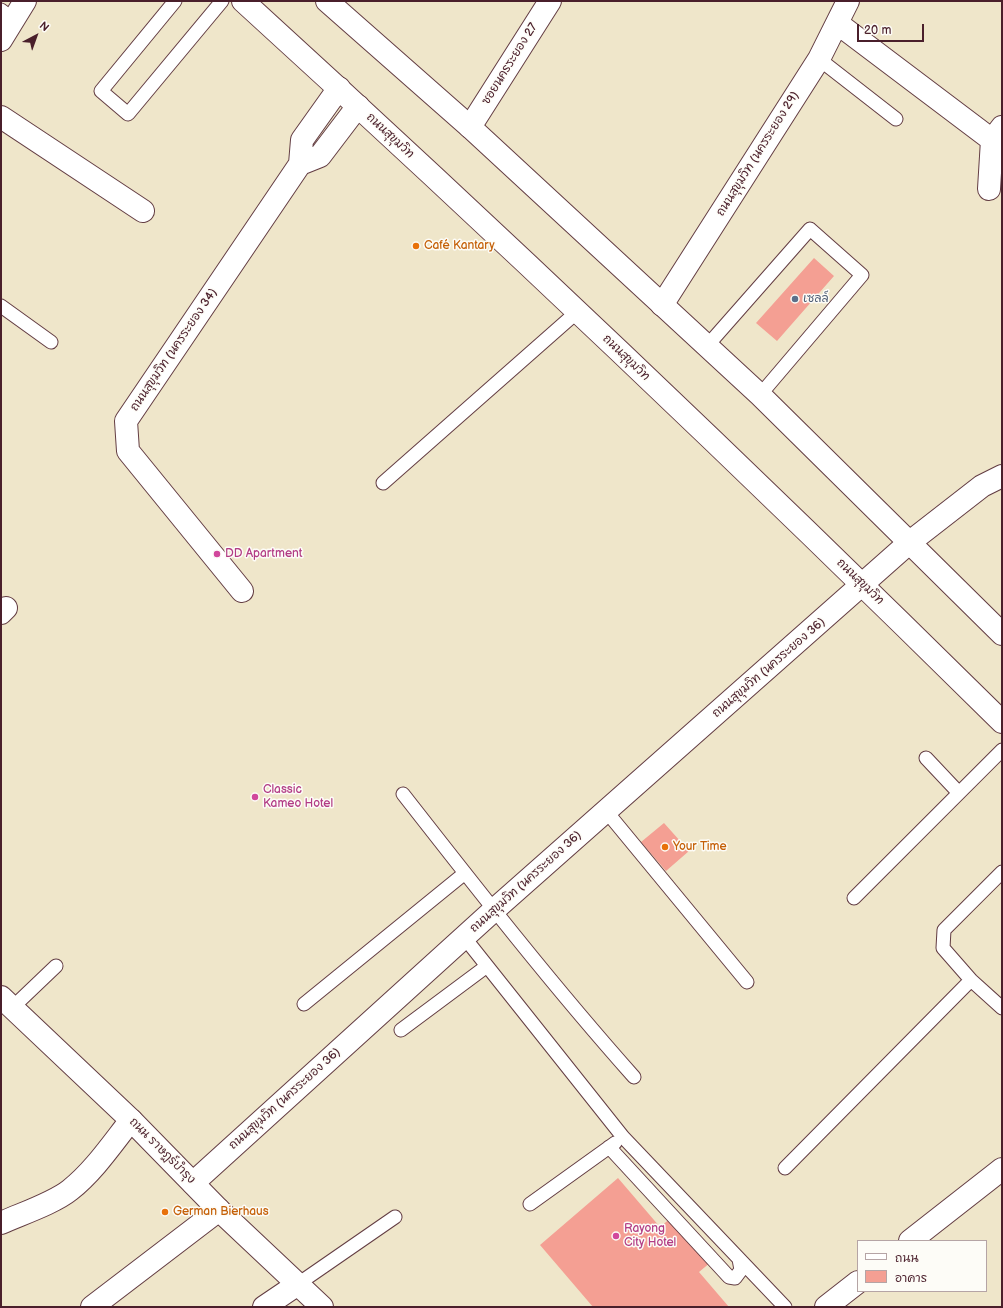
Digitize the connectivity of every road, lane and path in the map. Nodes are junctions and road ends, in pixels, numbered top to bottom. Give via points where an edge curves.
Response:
1 (175, 1) edge
2 (222, 1) edge
3 (243, 1) edge
4 (550, 1) edge
5 (848, 1) edge
6 (338, 5) edge
7 (13, 10) edge
8 (837, 23) junction
9 (1, 40) edge
10 (819, 59) junction
11 (339, 88) junction
12 (358, 106) junction
13 (1, 117) edge
14 (896, 120) dead end
15 (470, 127) junction
16 (997, 133) edge
17 (300, 164) junction
18 (988, 189) dead end
19 (142, 211) dead end
20 (662, 305) junction
21 (1, 306) edge
22 (577, 312) junction
23 (51, 342) dead end
24 (706, 346) junction
25 (760, 395) junction
26 (1002, 476) edge
27 (383, 483) dead end
28 (910, 542) junction
29 (862, 585) junction
30 (242, 590) dead end
31 (1002, 634) edge
32 (1002, 722) edge
33 (1002, 750) edge
34 (926, 758) dead end
35 (959, 793) junction
36 (403, 794) dead end
37 (606, 812) junction
38 (1002, 872) edge
39 (465, 873) junction
40 (854, 898) dead end
41 (494, 910) junction
42 (464, 937) junction
43 (56, 966) dead end
44 (487, 966) junction
45 (971, 980) junction
46 (747, 982) dead end
47 (7, 1002) edge
48 (304, 1004) dead end
49 (1002, 1008) edge
50 (402, 1030) dead end
51 (634, 1077) dead end
52 (131, 1120) junction
53 (623, 1137) junction
54 (609, 1147) junction
55 (785, 1168) dead end
56 (1002, 1169) edge
57 (193, 1183) junction
58 (530, 1204) dead end
59 (219, 1210) junction
60 (395, 1217) dead end
61 (1, 1223) edge
62 (911, 1240) edge
63 (739, 1259) junction
64 (857, 1283) edge
65 (298, 1284) junction
66 (92, 1307) edge
67 (264, 1307) edge
68 (322, 1307) edge
69 (785, 1307) edge
70 (826, 1307) edge

1 - 2 lane via 101,91 128,114
3 - 11 street, ถนนสุขุมวิท
4 - 15 street, ซอยนครระยอง 27
5 - 8 street, ถนนสุขุมวิท (นครระยอง 29)
6 - 15 street
7 - 9 street
8 - 10 street, ถนนสุขุมวิท (นครระยอง 29)
8 - 16 street
10 - 14 lane
10 - 20 street, ถนนสุขุมวิท (นครระยอง 29)
11 - 12 street, ถนนสุขุมวิท
11 - 17 street, ถนนสุขุมวิท (นครระยอง 34) via 302,140
12 - 17 street via 320,156
12 - 22 street, ถนนสุขุมวิท
13 - 19 street
15 - 20 street
16 - 18 street
17 - 30 street, ถนนสุขุมวิท (นครระยอง 34) via 126,420 128,451
20 - 24 street
21 - 23 lane
22 - 27 lane
22 - 29 street, ถนนสุขุมวิท
24 - 25 street
24 - 25 lane via 810,229 862,275
25 - 28 street
26 - 28 street, ถนนสุขุมวิท (นครระยอง 36) via 982,486
28 - 29 street, ถนนสุขุมวิท (นครระยอง 36)
28 - 31 street
29 - 32 street, ถนนสุขุมวิท
29 - 37 street, ถนนสุขุมวิท (นครระยอง 36)
33 - 35 lane
34 - 35 lane
35 - 40 lane
36 - 39 lane
37 - 41 street, ถนนสุขุมวิท (นครระยอง 36)
37 - 46 lane
38 - 45 lane via 944,930 943,948
39 - 41 lane
39 - 48 lane
41 - 42 street, ถนนสุขุมวิท (นครระยอง 36)
41 - 51 lane
42 - 44 lane
42 - 57 street, ถนนสุขุมวิท (นครระยอง 36)
43 - 47 lane
44 - 50 lane
44 - 53 lane
45 - 49 lane
45 - 55 lane
47 - 52 street, ถนน ราษฎร์บำรุง
52 - 57 street, ถนน ราษฎร์บำรุง
52 - 61 street via 95,1166 70,1190
53 - 54 lane
53 - 63 lane
54 - 58 lane
54 - 63 lane via 729,1277 735,1278 741,1270
56 - 62 street
57 - 59 street, ถนน ราษฎร์บำรุง
59 - 65 street, ถนน ราษฎร์บำรุง
59 - 66 street
60 - 65 lane
63 - 69 lane
64 - 70 street
65 - 67 street
65 - 68 street, ถนน ราษฎร์บำรุง

